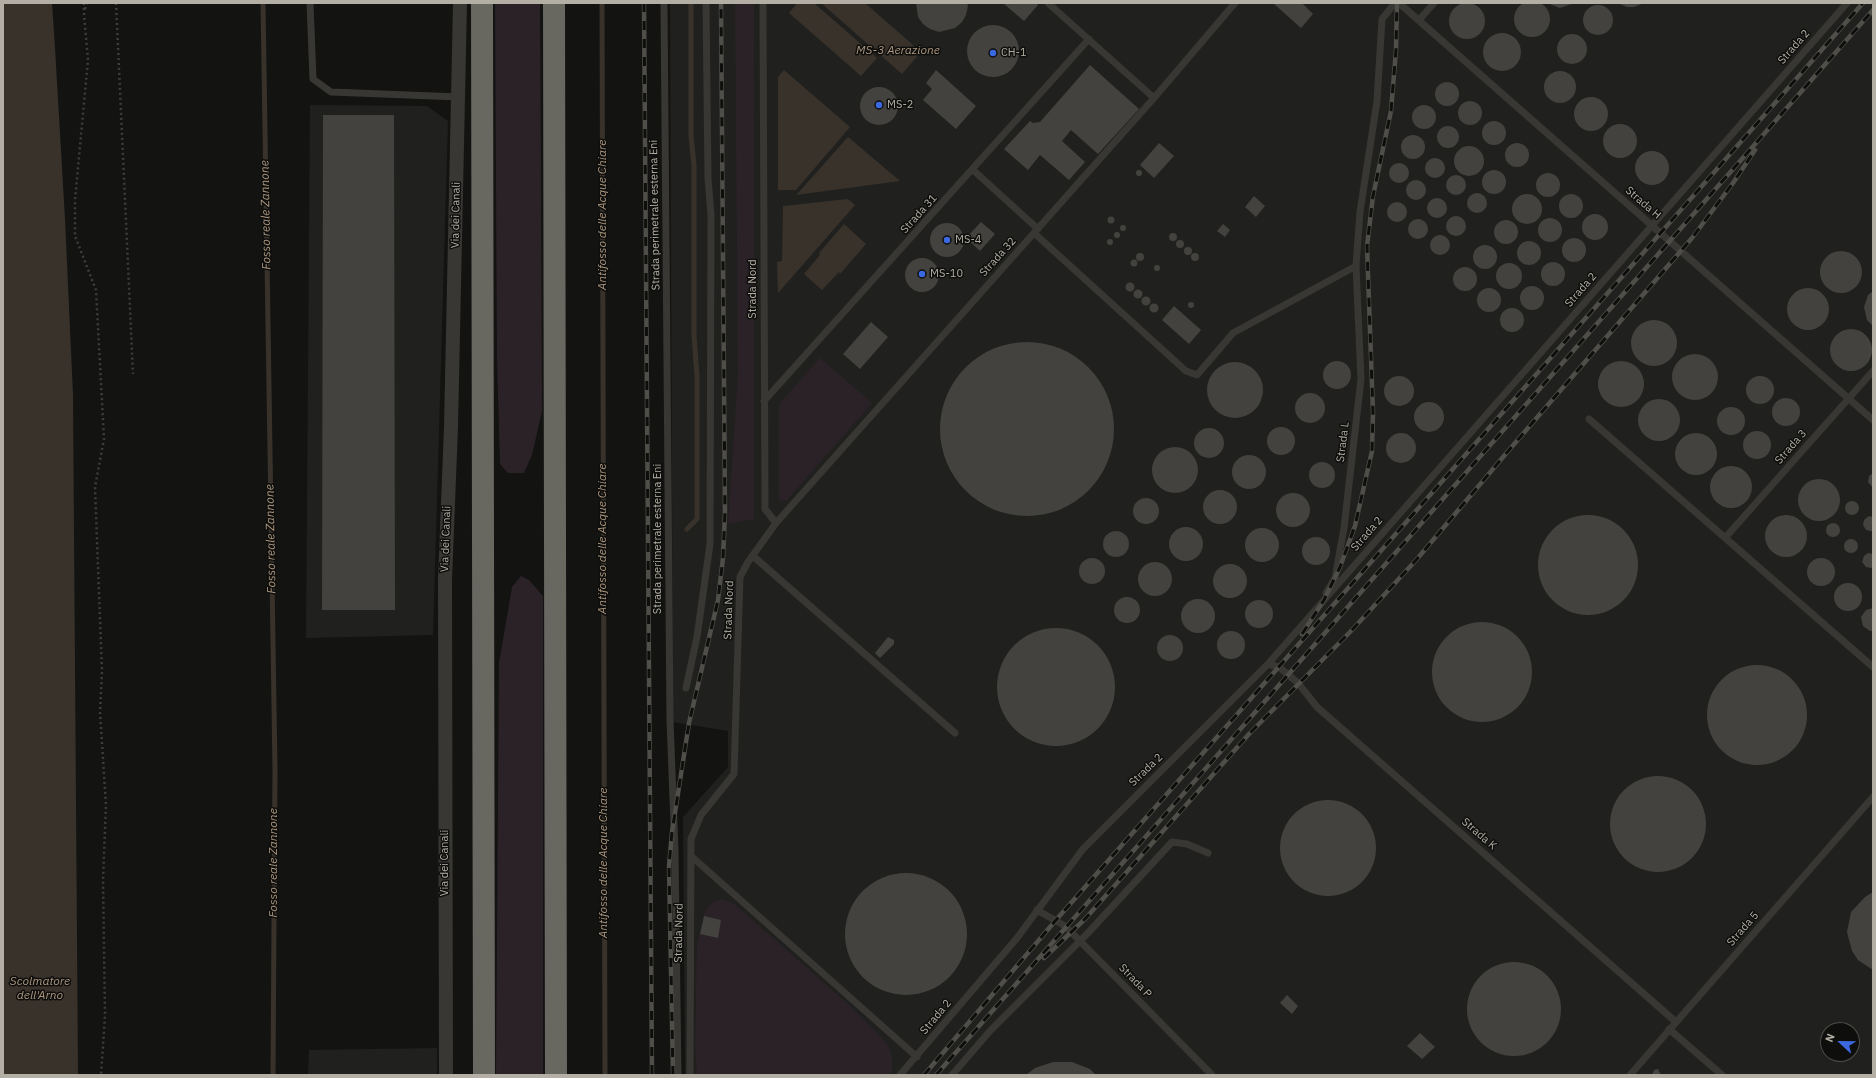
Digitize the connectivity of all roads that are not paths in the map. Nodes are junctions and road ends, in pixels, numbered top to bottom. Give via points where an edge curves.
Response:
1 (310, 3) edge
2 (460, 3) edge
3 (482, 3) edge
4 (554, 3) edge
5 (664, 3) edge
6 (706, 3) edge
7 (763, 3) edge
8 (1048, 3) edge
9 (1235, 3) edge
10 (1395, 3) edge
11 (1399, 3) edge
12 (1434, 3) edge
13 (1847, 3) edge
14 (1419, 20) junction
15 (1088, 39) junction
16 (459, 97) junction
17 (1154, 98) junction
18 (973, 170) junction
19 (1652, 226) junction
20 (1036, 231) junction
21 (1356, 266) junction
22 (1873, 371) edge
23 (1849, 398) junction
24 (764, 401) junction
25 (1589, 419) dead end
26 (1873, 420) edge
27 (776, 523) junction
28 (1725, 538) junction
29 (753, 556) junction
30 (1313, 613) junction
31 (1268, 664) junction
32 (1873, 667) edge
33 (686, 688) dead end
34 (956, 732) dead end
35 (1873, 798) edge
36 (1208, 853) dead end
37 (691, 856) junction
38 (1037, 910) junction
39 (1080, 941) junction
40 (1676, 1022) junction
41 (1669, 1029) junction
42 (917, 1057) junction
43 (446, 1075) edge
44 (484, 1075) edge
45 (556, 1075) edge
46 (678, 1075) edge
47 (690, 1075) edge
48 (900, 1075) edge
49 (952, 1075) edge
50 (1212, 1075) edge
51 (1630, 1075) edge
52 (1722, 1075) edge

1 - 16 lane via 313,79 331,92
2 - 16 street, Via dei Canali
3 - 44 highway
4 - 45 highway
5 - 46 lane, Strada perimetrale esterna Eni via 670,720 675,851
6 - 33 lane via 708,178 711,215 710,544 697,637
7 - 24 lane, Strada Nord
8 - 15 lane
9 - 17 lane, Strada 32
10 - 21 lane, Strada L via 1382,19 1377,101 1360,212
11 - 14 lane, Strada H
12 - 14 lane
13 - 19 lane, Strada 2
14 - 19 lane, Strada H
15 - 17 lane
15 - 18 lane, Strada 31
16 - 43 street, Via dei Canali via 445,580
17 - 20 lane, Strada 32
18 - 20 lane
18 - 24 lane, Strada 31
19 - 23 lane, Strada H
19 - 30 lane, Strada 2
20 - 21 lane via 1186,371 1197,375 1232,333
20 - 27 lane, Strada 32
21 - 30 lane, Strada L via 1361,379 1344,528 1335,578
22 - 23 lane, Strada 3
23 - 26 lane, Strada H
23 - 28 lane, Strada 3
24 - 27 lane, Strada Nord via 765,509
25 - 28 lane
27 - 29 lane, Strada Nord
28 - 32 lane
29 - 34 lane
29 - 37 lane, Strada Nord via 740,577 734,774 701,814 691,839
30 - 31 lane, Strada 2
31 - 38 lane, Strada 2 via 1084,849
31 - 40 lane, Strada K via 1279,667 1298,683 1318,707
35 - 40 lane, Strada 5
36 - 39 lane via 1187,844 1172,842
37 - 42 lane
37 - 47 lane, Strada Nord
38 - 39 lane, Strada P via 1065,926
38 - 42 lane, Strada 2 via 1017,938
39 - 49 lane via 990,1031
39 - 50 lane, Strada P
40 - 41 lane, Strada 5
41 - 51 lane, Strada 5
41 - 52 lane
42 - 48 lane, Strada 2

